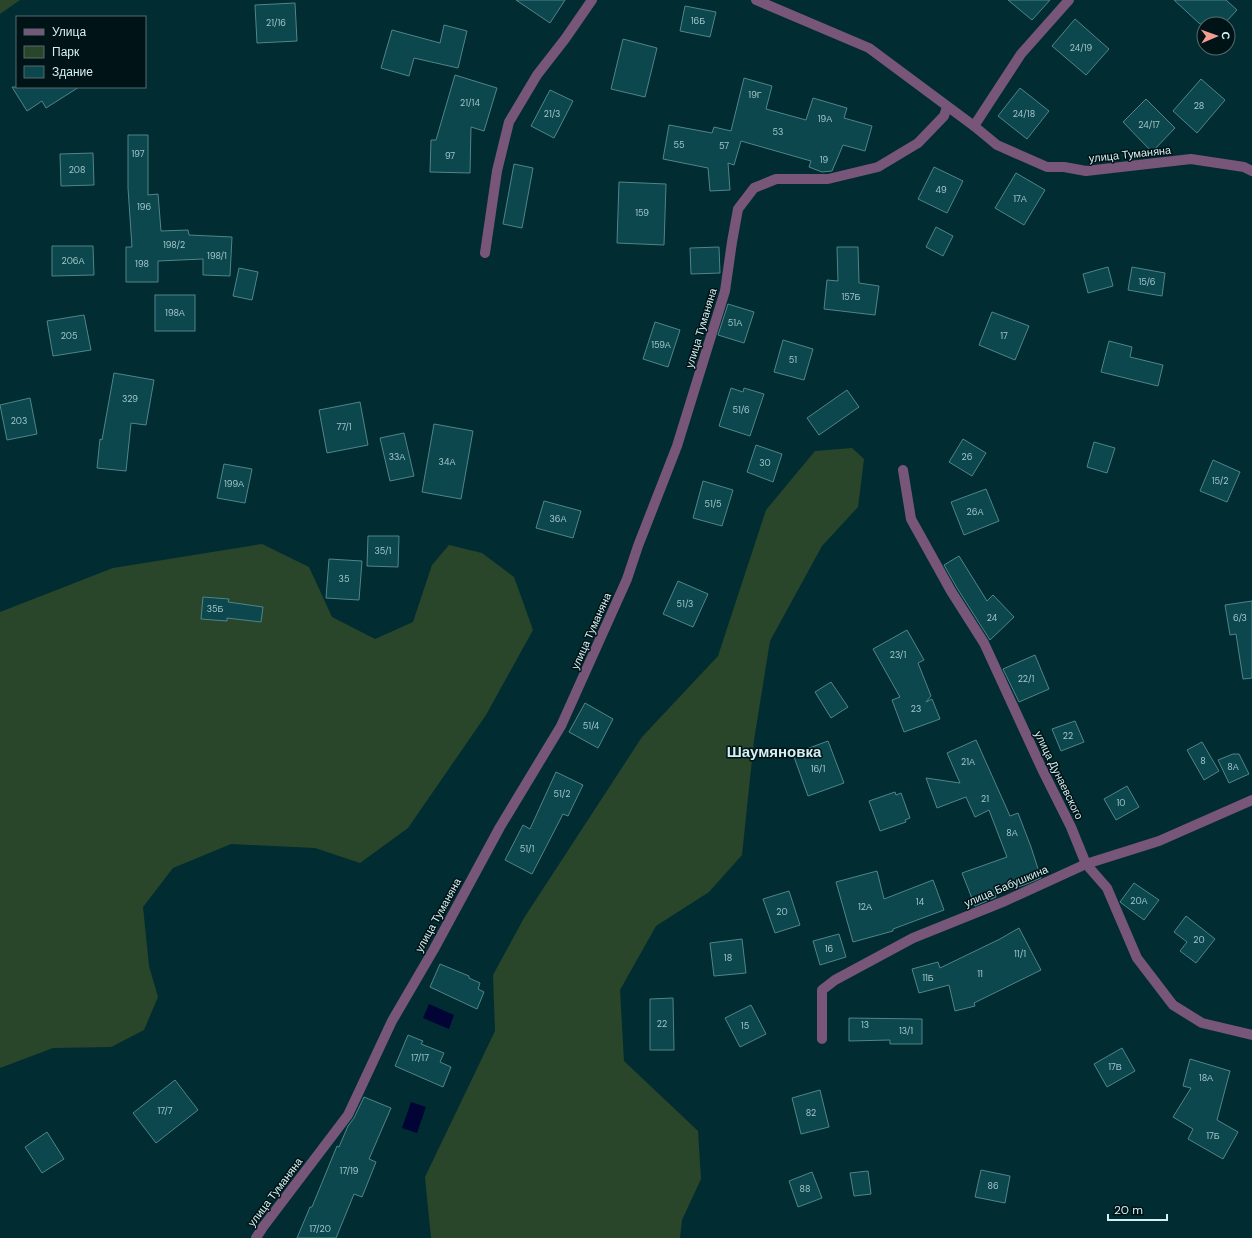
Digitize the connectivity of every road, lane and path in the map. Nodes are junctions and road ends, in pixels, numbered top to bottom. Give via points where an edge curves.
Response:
1 (592, 0) edge
2 (756, 0) edge
3 (1069, 0) edge
4 (947, 107) junction
5 (974, 126) junction
6 (1249, 167) edge
7 (485, 253) dead end
8 (903, 470) dead end
9 (1252, 800) edge
10 (1086, 864) junction
11 (1252, 1036) edge
12 (822, 1039) dead end
13 (256, 1238) edge

1 - 7 street via 537,75 509,122 497,171
2 - 4 street, улица Туманяна via 869,48
3 - 5 street via 1021,54
4 - 5 street, улица Туманяна
4 - 13 street, улица Туманяна via 944,116 918,143 878,167 828,179 776,178 754,188 738,209 725,291 677,446 627,579 561,726 500,827 392,1021 348,1115
5 - 6 street, улица Туманяна via 997,145 1047,167 1086,171 1191,159
8 - 10 street, улица Дунаевского via 911,519 951,591 984,643
9 - 10 street, улица Бабушкина via 1159,841
10 - 11 street, улица Дунаевского via 1107,888 1137,958 1173,1005 1202,1023
10 - 12 street, улица Бабушкина via 1005,901 913,938 834,980 822,990

